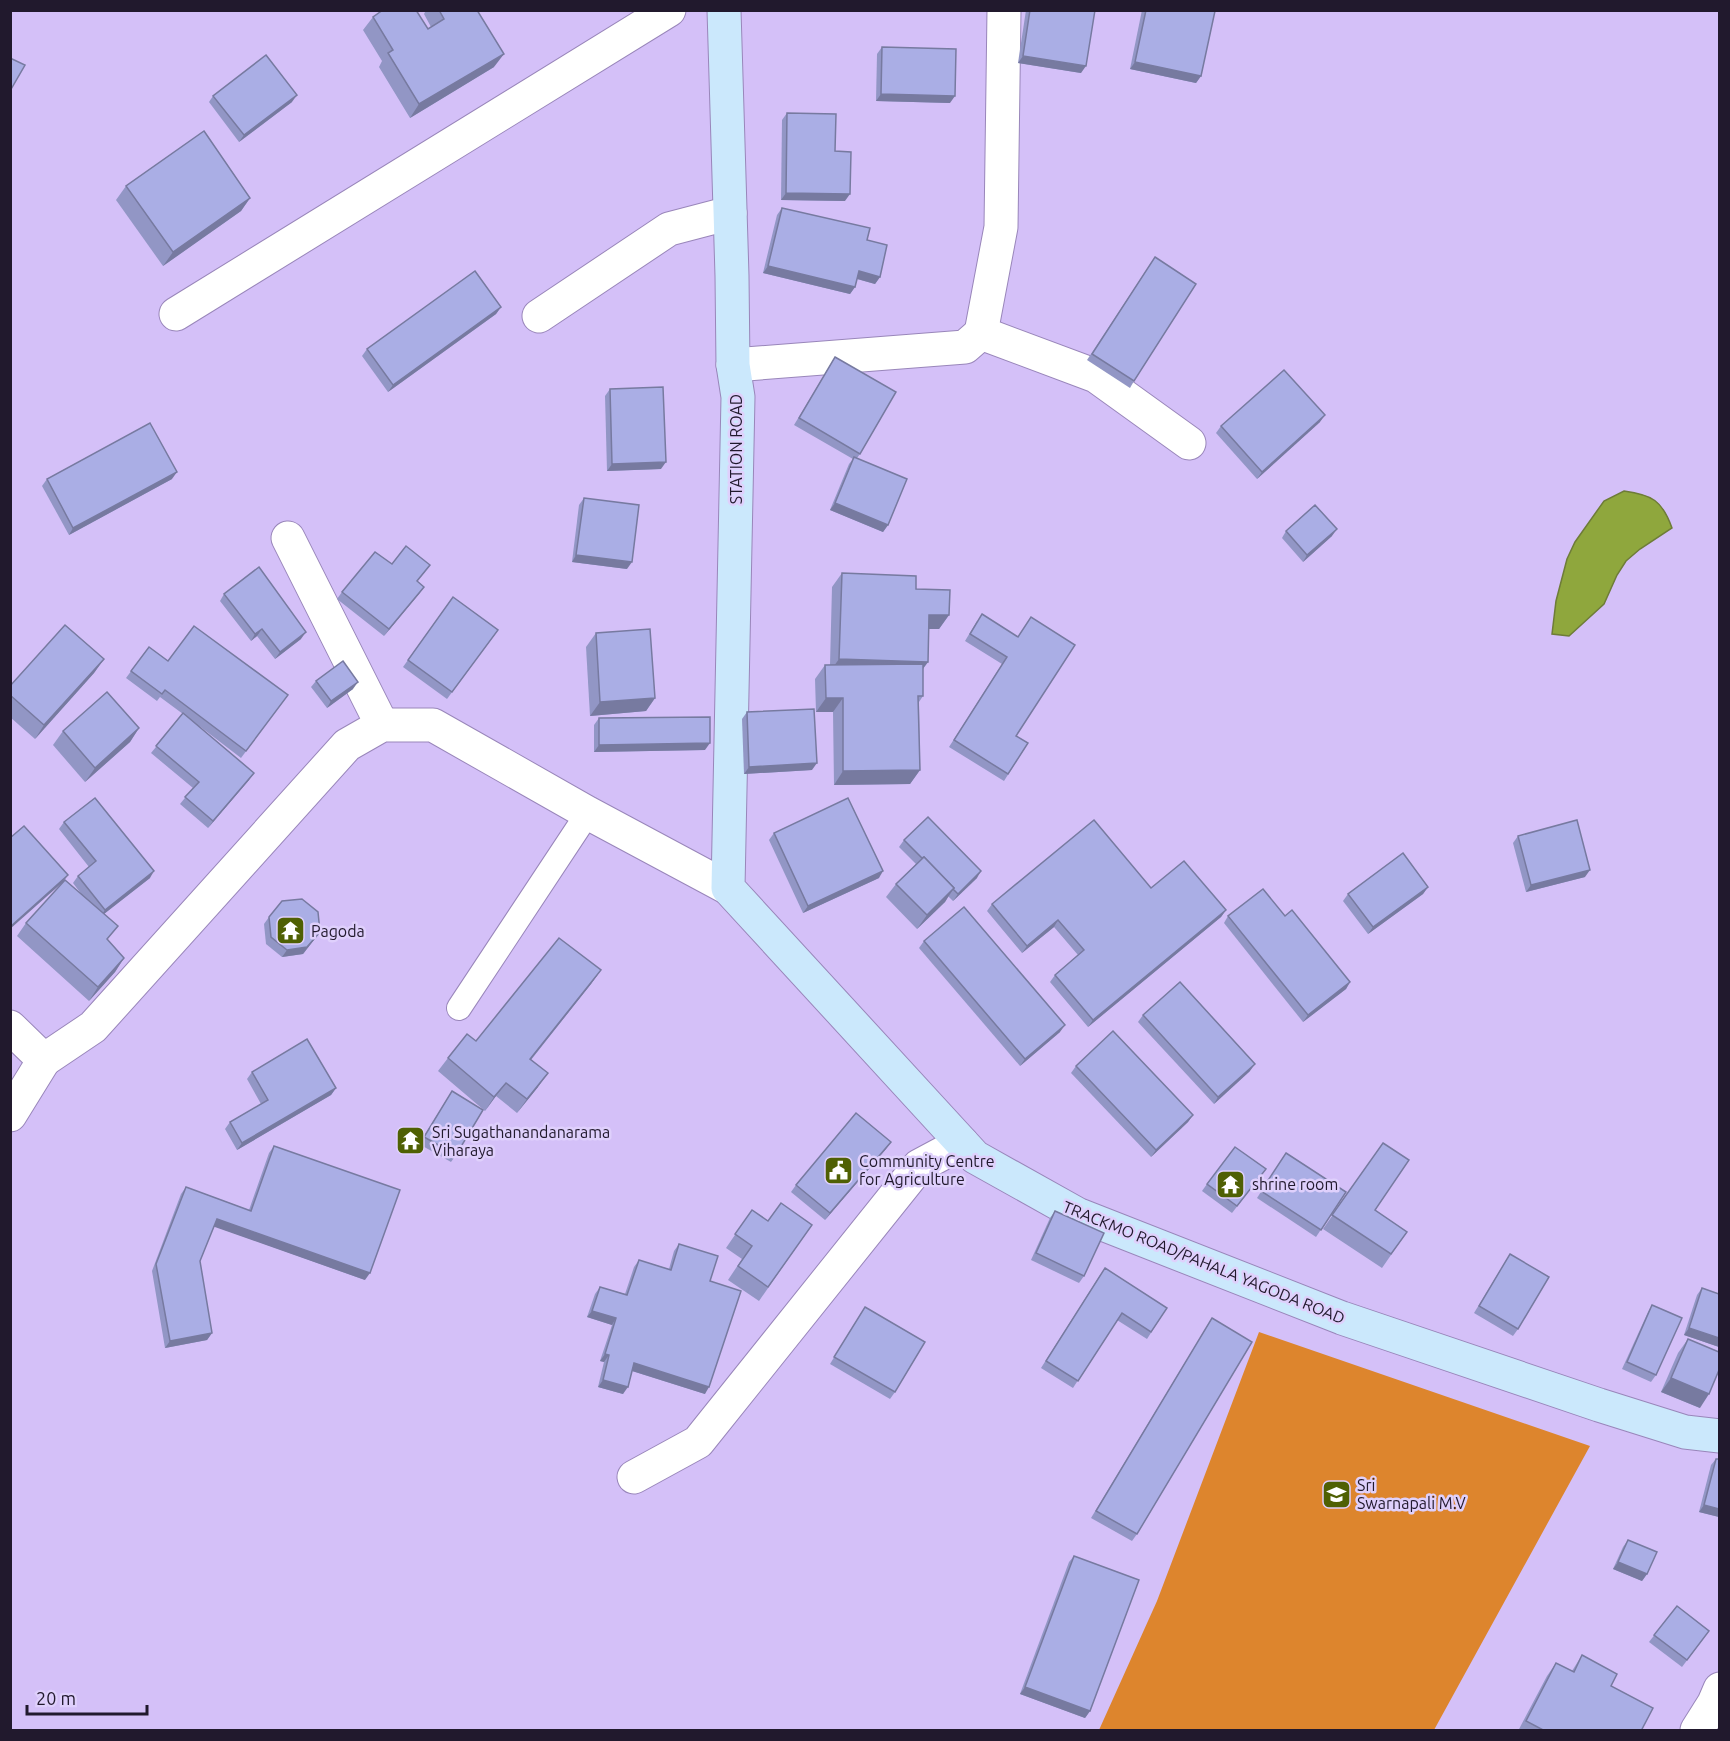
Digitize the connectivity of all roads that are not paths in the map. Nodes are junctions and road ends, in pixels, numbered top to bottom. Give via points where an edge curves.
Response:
1 (669, 10) edge
2 (724, 10) edge
3 (1004, 10) edge
4 (730, 213) junction
5 (176, 314) dead end
6 (539, 316) dead end
7 (981, 333) junction
8 (732, 365) junction
9 (1189, 443) dead end
10 (288, 538) dead end
11 (382, 725) junction
12 (588, 813) junction
13 (728, 888) junction
14 (459, 1008) dead end
15 (10, 1027) edge
16 (44, 1060) junction
17 (10, 1115) edge
18 (962, 1143) junction
19 (1719, 1436) edge
20 (634, 1477) dead end
21 (1719, 1689) edge
22 (1697, 1731) edge

1 - 5 street
2 - 4 street, STATION ROAD
3 - 7 street via 1001,227
4 - 6 street via 669,229
4 - 8 street, STATION ROAD
7 - 8 street via 965,347
7 - 9 street via 1096,376
8 - 13 street, STATION ROAD via 738,397
10 - 11 street
11 - 12 street via 433,725
11 - 16 street via 347,746 93,1027
12 - 13 street
12 - 14 lane
13 - 18 street, TRACKMO ROAD/PAHALA YAGODA ROAD
15 - 16 street
16 - 17 street
18 - 19 street, TRACKMO ROAD/PAHALA YAGODA ROAD via 975,1157 1077,1214 1342,1318 1685,1432
18 - 20 street via 919,1166 698,1442
21 - 22 street

